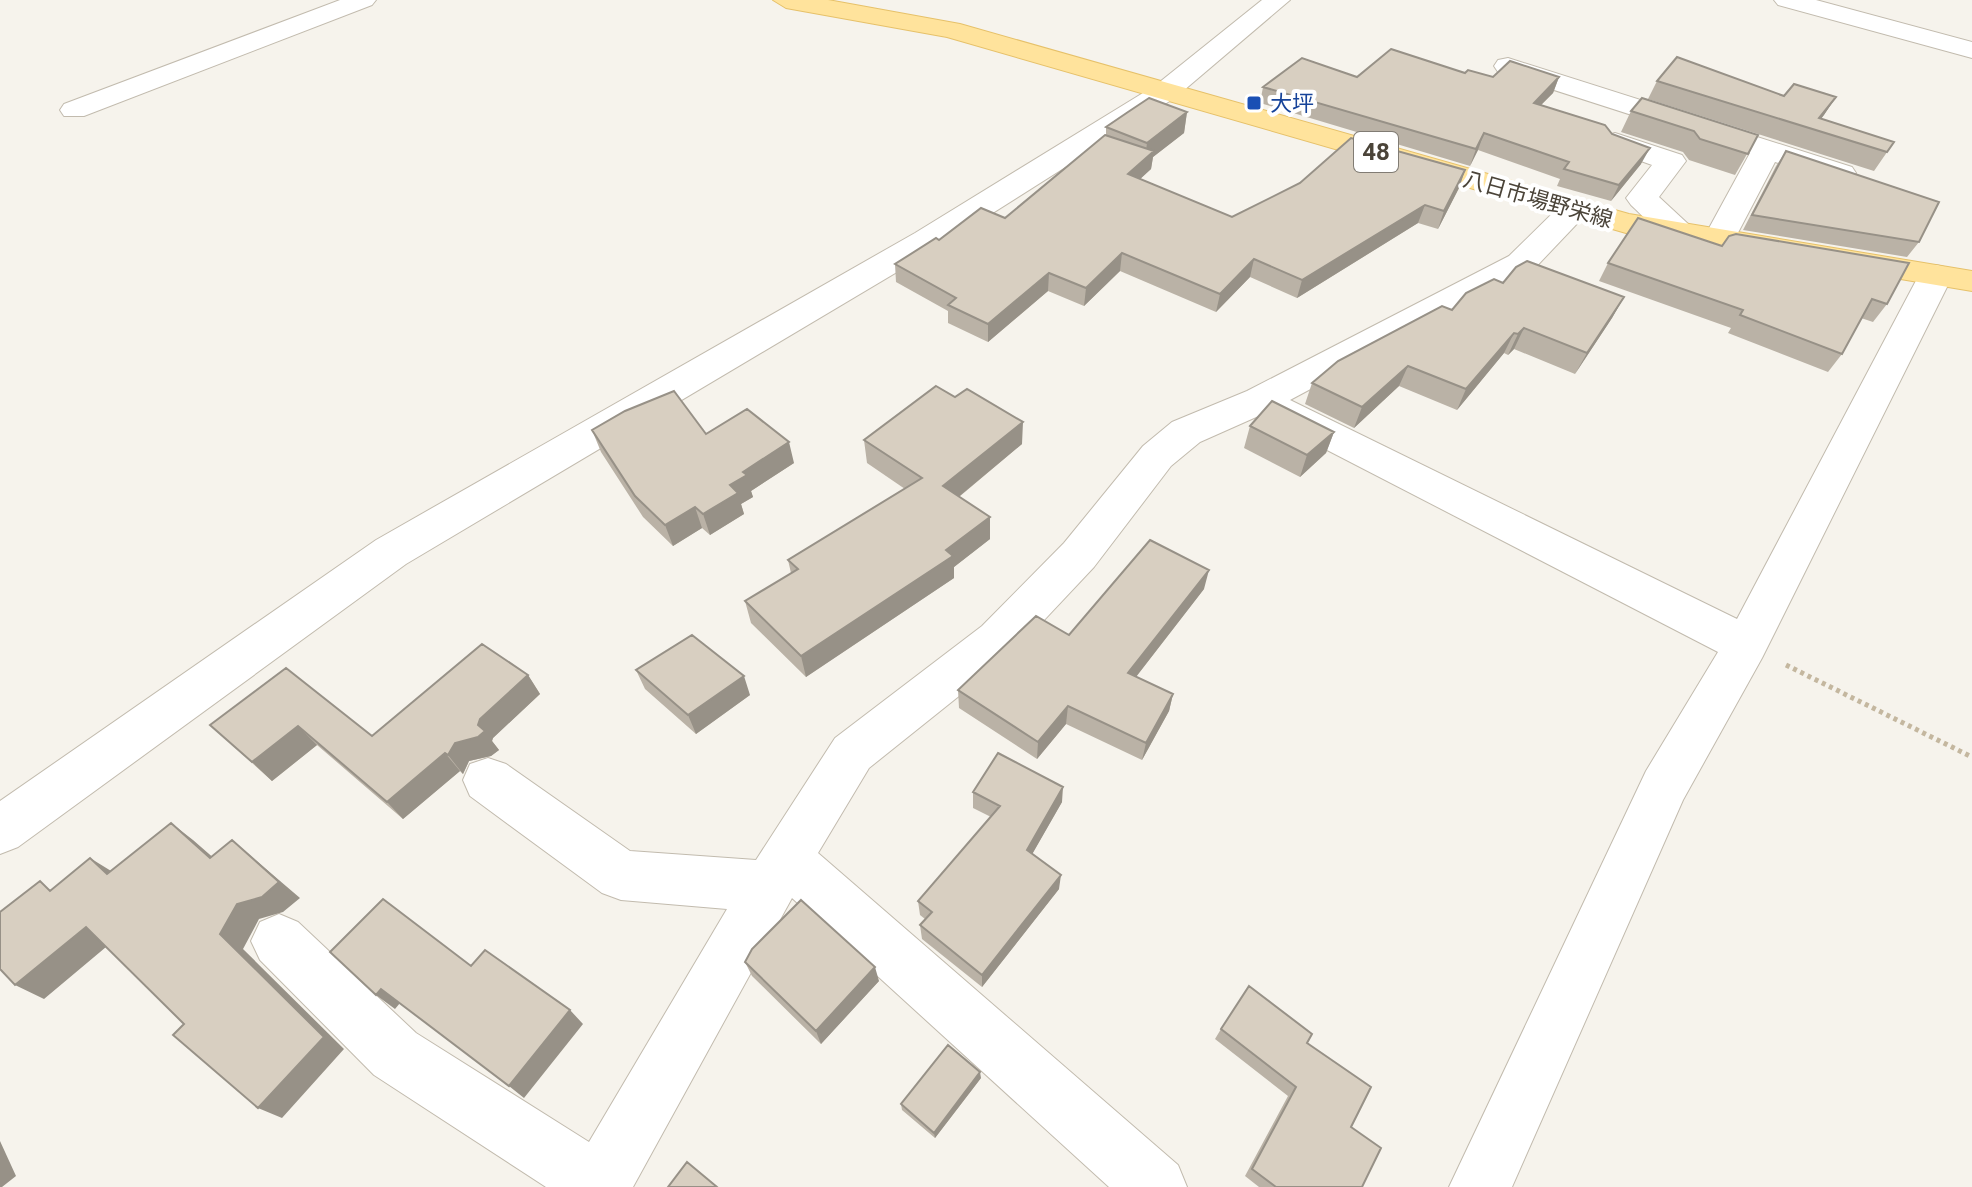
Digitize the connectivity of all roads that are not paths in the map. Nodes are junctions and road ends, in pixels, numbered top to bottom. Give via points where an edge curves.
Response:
1 (363, 0) edge
2 (786, 0) edge
3 (1277, 0) edge
4 (1787, 0) edge
5 (1972, 50) edge
6 (1508, 66) edge
7 (1166, 91) junction
8 (74, 110) dead end
9 (1615, 142) edge
10 (1767, 149) junction
11 (1868, 182) edge
12 (1574, 210) junction
13 (1684, 235) junction
14 (1718, 241) junction
15 (1954, 278) edge
16 (1260, 400) junction
17 (1746, 645) junction
18 (488, 780) dead end
19 (0, 830) edge
20 (778, 873) junction
21 (279, 941) dead end
22 (598, 1186) edge
23 (1156, 1187) edge
24 (1480, 1187) edge

1 - 8 street
2 - 7 main road, 八日市場野栄線 / 48 via 951,30
3 - 7 street
4 - 5 street
6 - 10 street
7 - 12 main road, 八日市場野栄線 / 48
7 - 19 street via 927,240 391,552
9 - 13 street via 1671,161 1642,198
10 - 11 street
10 - 14 street
12 - 13 main road, 八日市場野栄線 / 48
12 - 16 street via 1521,263
13 - 14 main road, 八日市場野栄線 / 48
14 - 15 main road, 八日市場野栄線 / 48
15 - 17 street
16 - 17 street
16 - 20 street via 1186,432 1157,456 1079,555 998,639 852,753
17 - 24 street via 1664,787
18 - 20 street via 621,875
20 - 22 street
20 - 23 street
21 - 22 street via 395,1054

